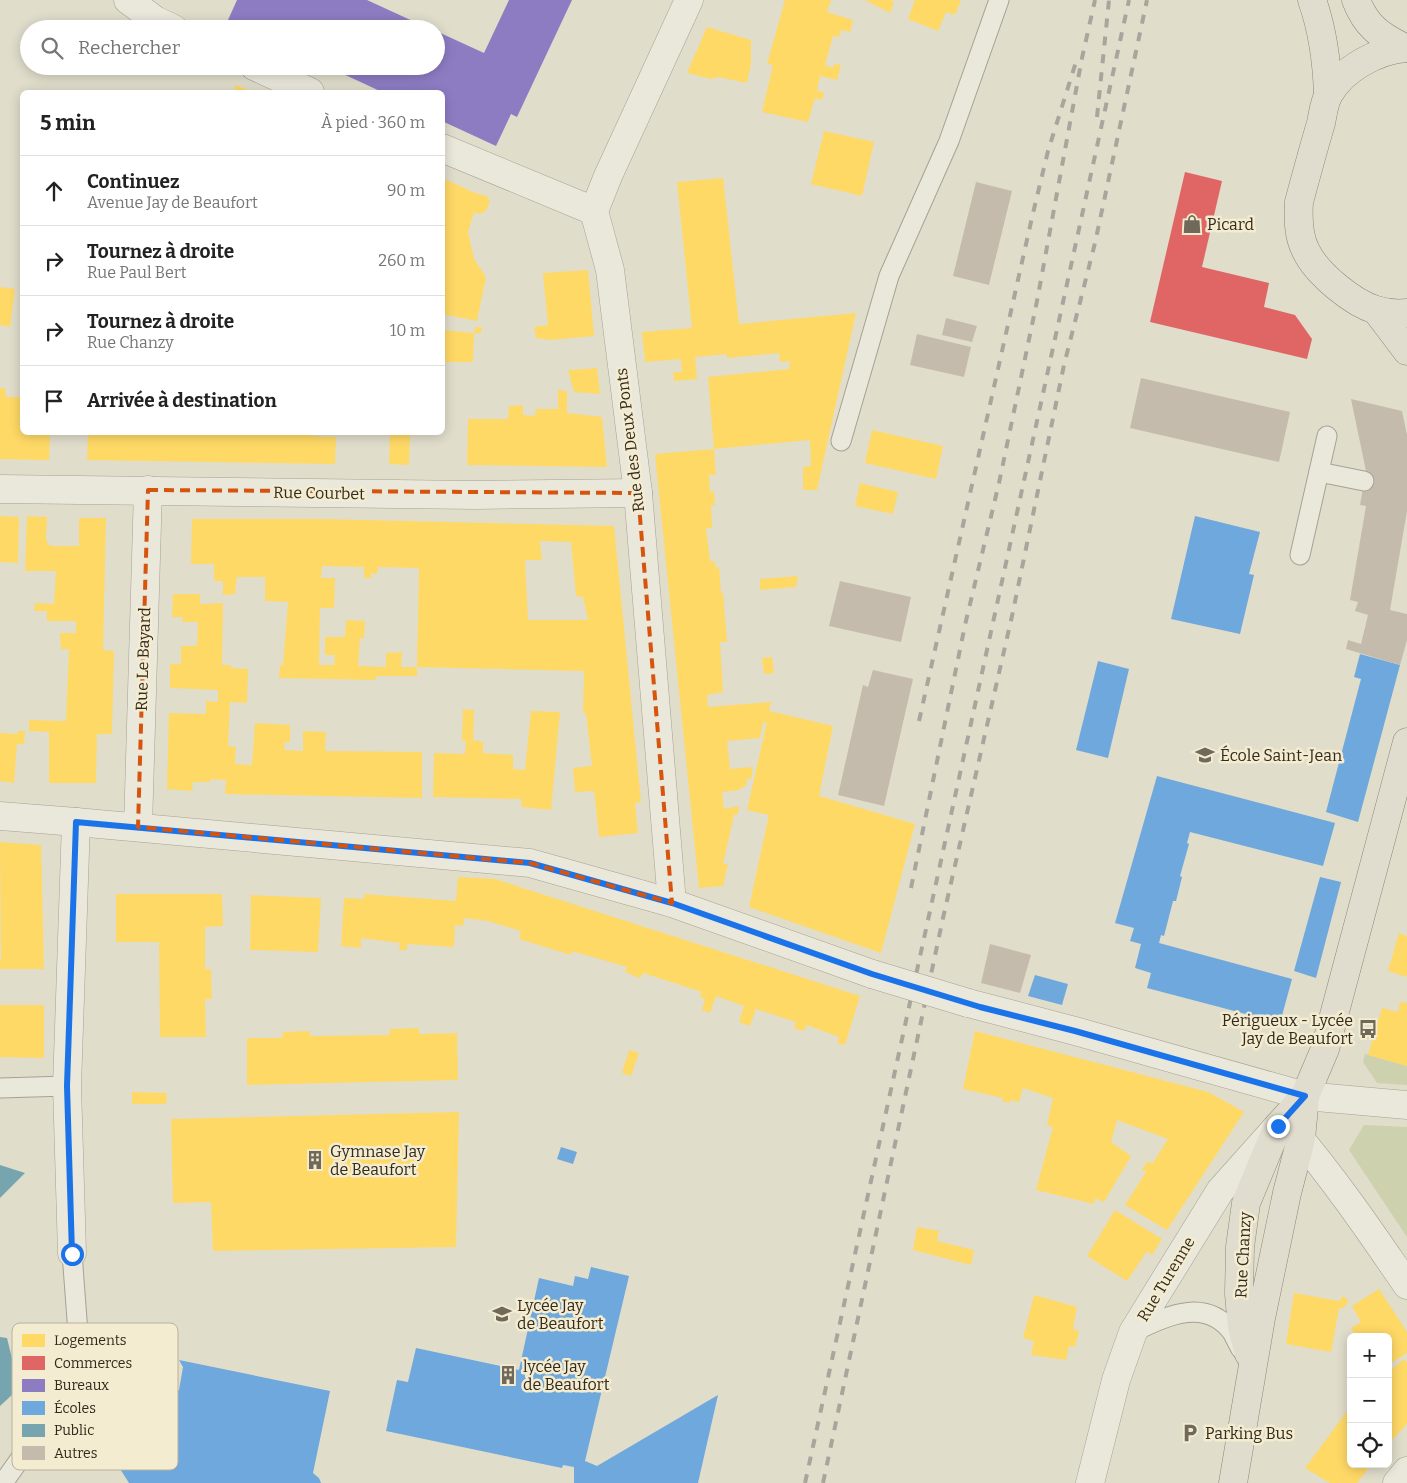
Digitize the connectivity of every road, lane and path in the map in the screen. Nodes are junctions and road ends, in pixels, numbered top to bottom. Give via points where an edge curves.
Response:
1 (128, 0) edge
2 (689, 0) edge
3 (999, 0) edge
4 (1312, 0) edge
5 (1356, 0) edge
6 (155, 20) edge
7 (1406, 48) edge
8 (273, 75) edge
9 (306, 90) edge
10 (1328, 95) junction
11 (445, 149) edge
12 (594, 211) junction
13 (1376, 310) junction
14 (1407, 313) edge
15 (1407, 351) edge
16 (1327, 436) dead end
17 (841, 441) dead end
18 (1319, 472) junction
19 (1364, 482) dead end
20 (0, 489) edge
21 (148, 490) junction
22 (638, 493) junction
23 (1300, 555) dead end
24 (1407, 742) edge
25 (0, 816) edge
26 (76, 822) junction
27 (138, 828) junction
28 (672, 903) junction
29 (67, 1086) junction
30 (0, 1088) edge
31 (1305, 1096) junction
32 (1407, 1105) edge
33 (1289, 1132) junction
34 (72, 1254) joint
35 (1407, 1285) edge
36 (77, 1323) edge
37 (1133, 1332) junction
38 (1252, 1370) junction
39 (12, 1470) edge
40 (1407, 1471) edge
41 (3, 1483) edge
42 (1090, 1483) edge
43 (1233, 1483) edge
44 (1397, 1483) edge

1 - 6 street
2 - 12 street
3 - 17 lane via 949,141 889,276
4 - 10 main road via 1325,52
5 - 7 main road via 1362,15 1374,29
7 - 10 main road via 1370,58 1340,80
8 - 9 street
10 - 13 main road via 1299,202 1300,236 1315,266 1360,302
11 - 12 street
12 - 22 street, Rue des Deux Ponts via 610,270
13 - 14 main road
13 - 15 main road
16 - 18 lane
18 - 19 lane
18 - 23 lane
20 - 21 street, Rue Courbet
21 - 22 street, Rue Courbet via 475,495
21 - 27 street, Rue Le Bayard
22 - 28 street, Rue des Deux Ponts
24 - 31 main road via 1325,1049
25 - 26 street
26 - 27 street
26 - 29 street
27 - 28 street via 530,863
28 - 31 street, bridge via 872,974
29 - 30 lane
29 - 34 street
31 - 32 street
31 - 33 main road
33 - 35 street via 1337,1184
33 - 37 street, Rue Turenne via 1220,1191
33 - 38 main road via 1287,1193
33 - 38 main road, Rue Chanzy via 1246,1203 1240,1247 1239,1294 1242,1327
34 - 36 lane
37 - 38 lane via 1161,1319 1194,1311 1216,1317 1231,1332
37 - 42 street, Rue Turenne via 1116,1380
38 - 43 main road
39 - 41 lane
40 - 44 street

